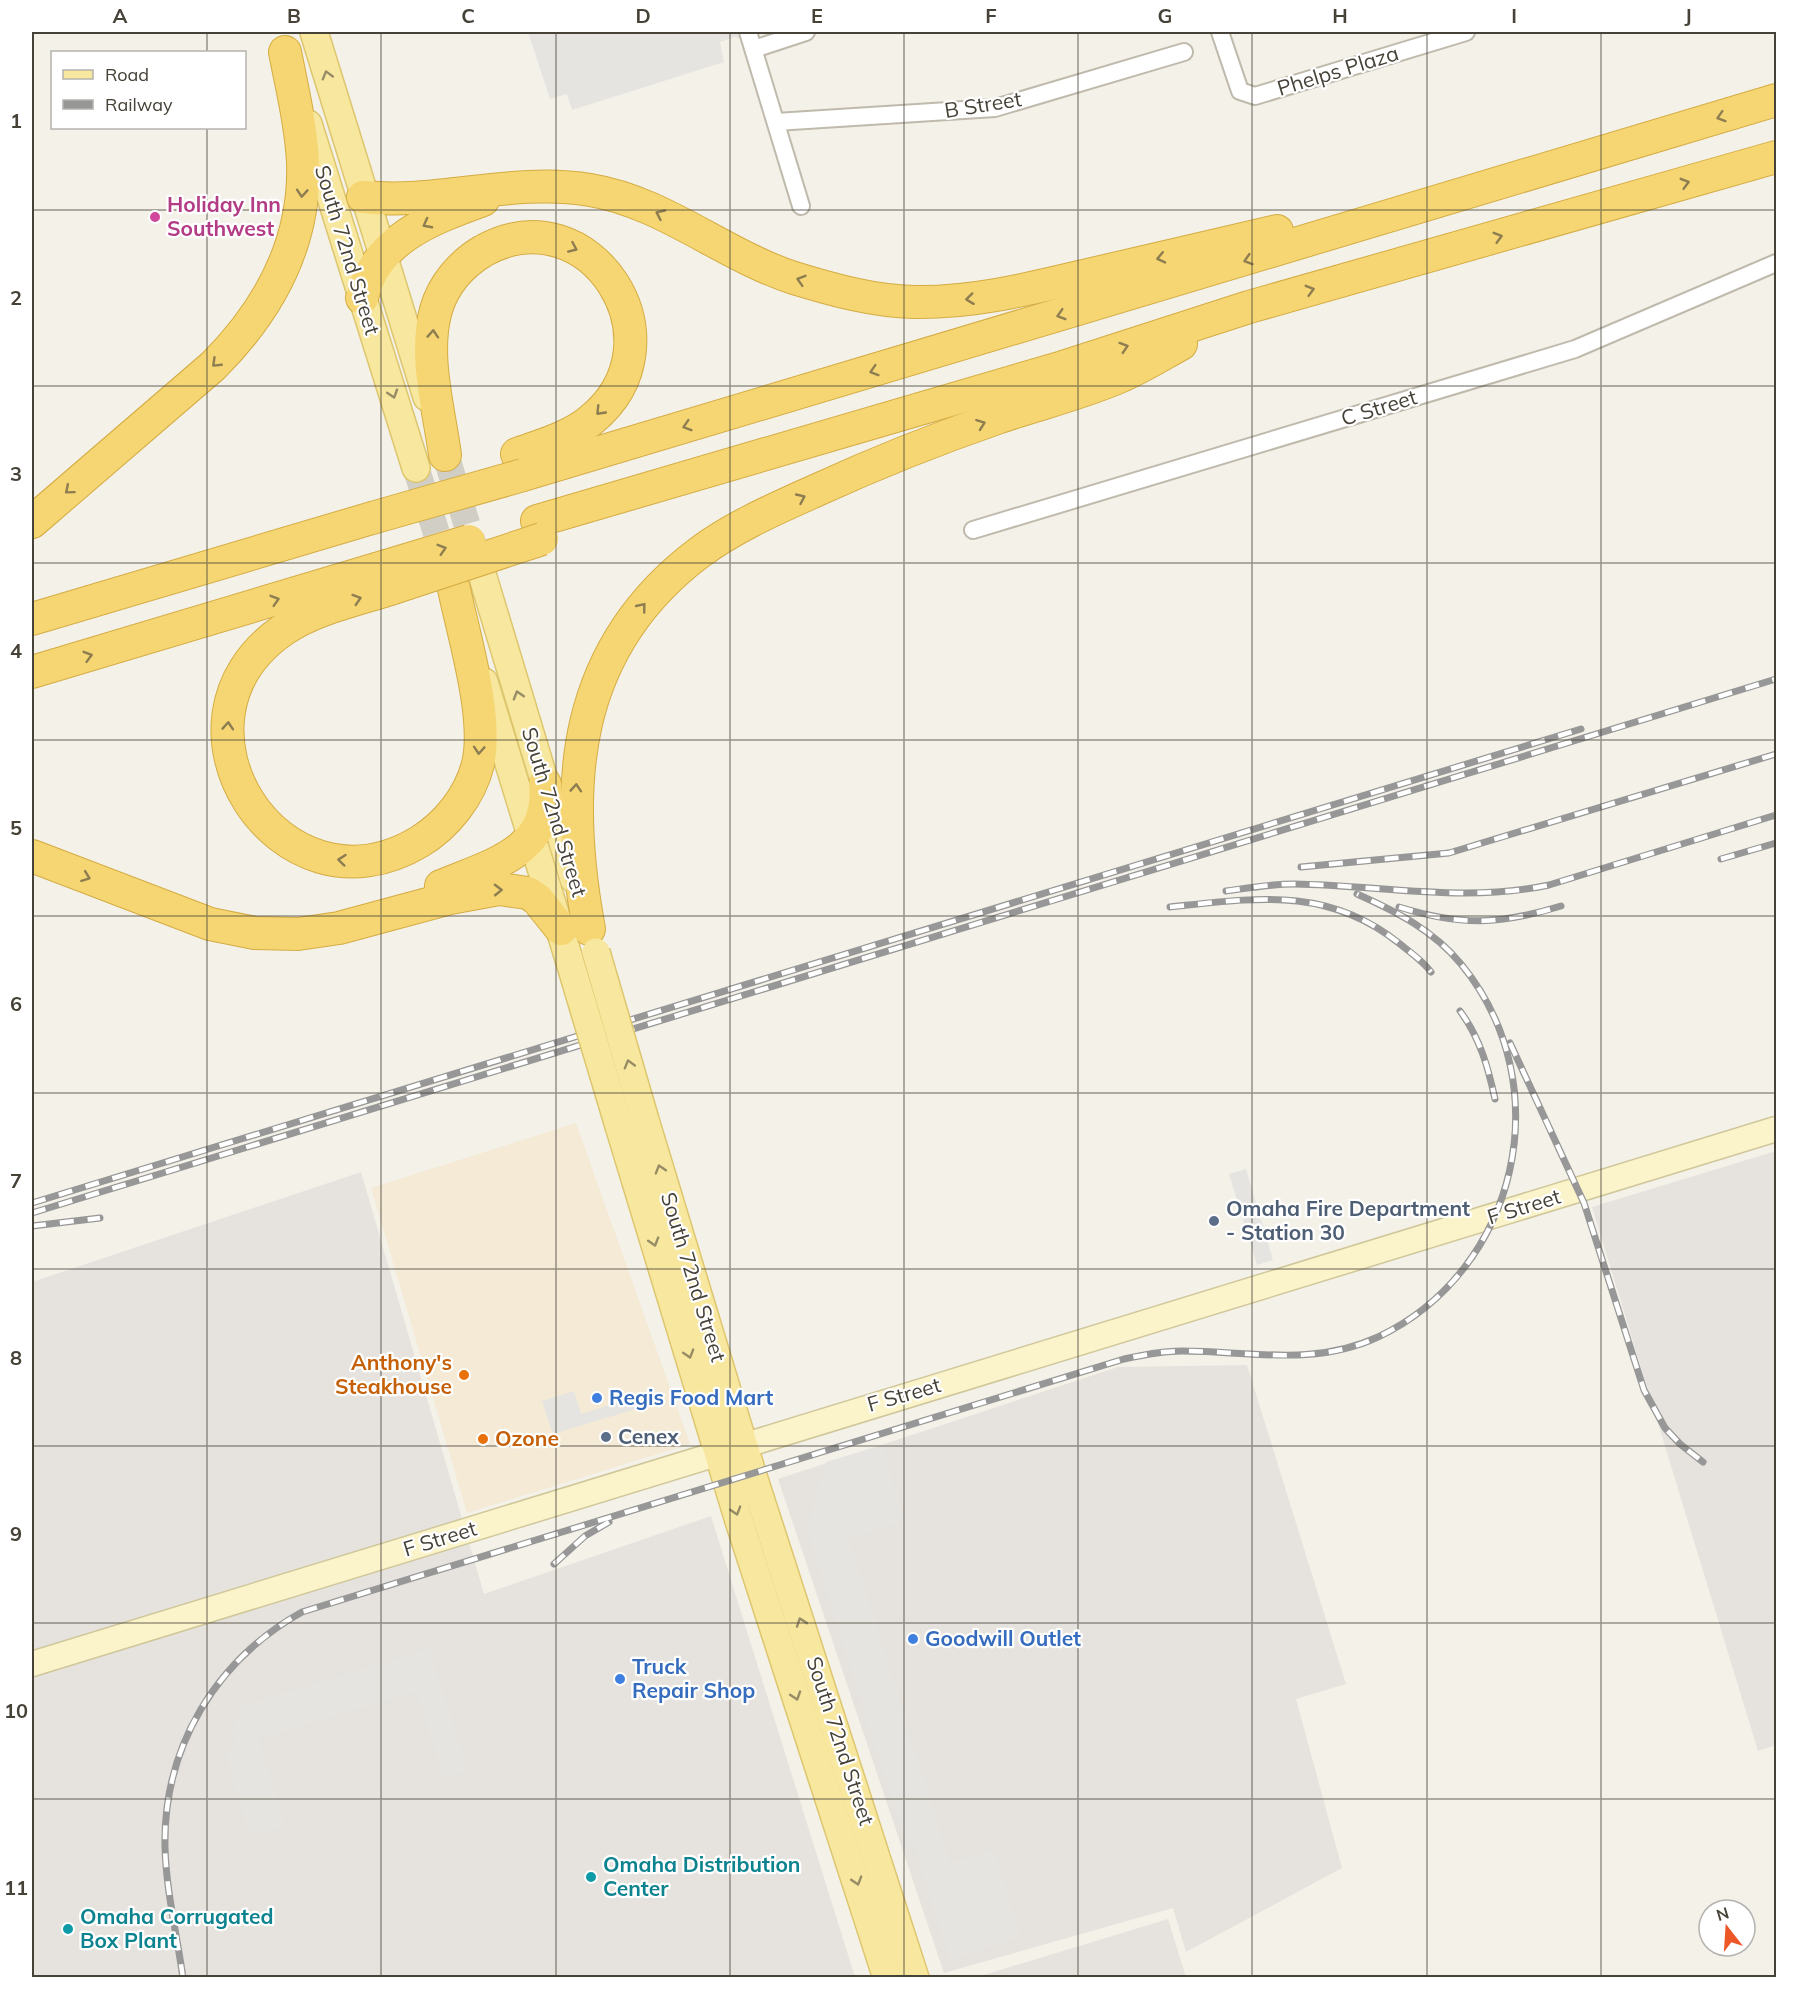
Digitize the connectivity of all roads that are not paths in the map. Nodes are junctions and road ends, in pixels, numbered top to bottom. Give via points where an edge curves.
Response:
1 (314, 32) edge
2 (748, 32) edge
3 (806, 32) edge
4 (1220, 32) edge
5 (1466, 32) edge
6 (282, 42) edge
7 (754, 49) junction
8 (1184, 52) dead end
9 (1776, 100) edge
10 (776, 122) junction
11 (1776, 157) edge
12 (1565, 164) junction
13 (521, 188) junction
14 (363, 197) junction
15 (801, 206) dead end
16 (381, 255) junction
17 (1776, 263) edge
18 (362, 298) junction
19 (1249, 307) junction
20 (446, 457) joint
21 (520, 464) junction
22 (416, 468) tunnel mouth
23 (32, 522) edge
24 (973, 530) dead end
25 (482, 574) tunnel mouth
26 (390, 577) junction
27 (453, 586) joint
28 (32, 618) edge
29 (32, 672) edge
30 (545, 784) junction
31 (533, 838) junction
32 (32, 856) edge
33 (298, 934) junction
34 (579, 942) junction
35 (1776, 1129) edge
36 (732, 1450) junction
37 (32, 1664) edge
38 (886, 1977) edge
39 (915, 1977) edge

14 -> 1 main road, South 72nd Street
2 - 7 street
3 - 7 street
4 - 5 street, Phelps Plaza via 1236,83 1244,93 1255,96
6 - 18 main road, South 72nd Street
6 -> 23 highway via 300,132 303,178 294,239 271,295 249,328 213,366
7 - 10 street
8 - 10 street, B Street via 995,108
9 -> 12 highway
10 - 15 street
19 -> 11 highway
12 -> 13 highway via 1017,292 942,302 885,300 820,286 762,266 658,213 614,196 568,186
12 -> 21 highway
13 - 14 highway via 485,188 408,199
13 -> 16 highway via 460,208 425,225
14 - 16 main road, South 72nd Street
16 - 18 highway via 370,272
16 - 20 main road, South 72nd Street
17 - 24 street, C Street via 1565,352
18 -> 22 main road, South 72nd Street
26 -> 19 highway, bridge
34 -> 19 highway via 575,813 578,764 588,712 630,622 680,568 725,535 793,501 947,436 1119,377
20 -> 21 highway via 432,358 434,318 440,298 450,280 477,255 508,242 542,239 574,248 607,273 628,312 631,345 623,379 599,413
21 - 28 highway, bridge
30 -> 25 main road, South 72nd Street
27 -> 26 highway via 480,724 480,754 472,783 447,819 411,846 369,860 325,857 284,840 246,801 228,750 231,706 248,666 269,641 285,629
29 -> 26 highway
27 - 31 main road, South 72nd Street
30 - 31 highway via 547,805
30 - 34 main road, South 72nd Street
31 - 33 highway via 498,861 435,889
31 - 34 main road, South 72nd Street
32 -> 33 highway via 210,924 255,933
33 -> 34 highway via 339,928 499,889 528,893
36 -> 34 main road, South 72nd Street, bridge via 645,1120
34 -> 36 main road, South 72nd Street, bridge via 619,1126
35 - 36 street, F Street
36 - 37 street, F Street
36 -> 38 main road, South 72nd Street
39 -> 36 main road, South 72nd Street

